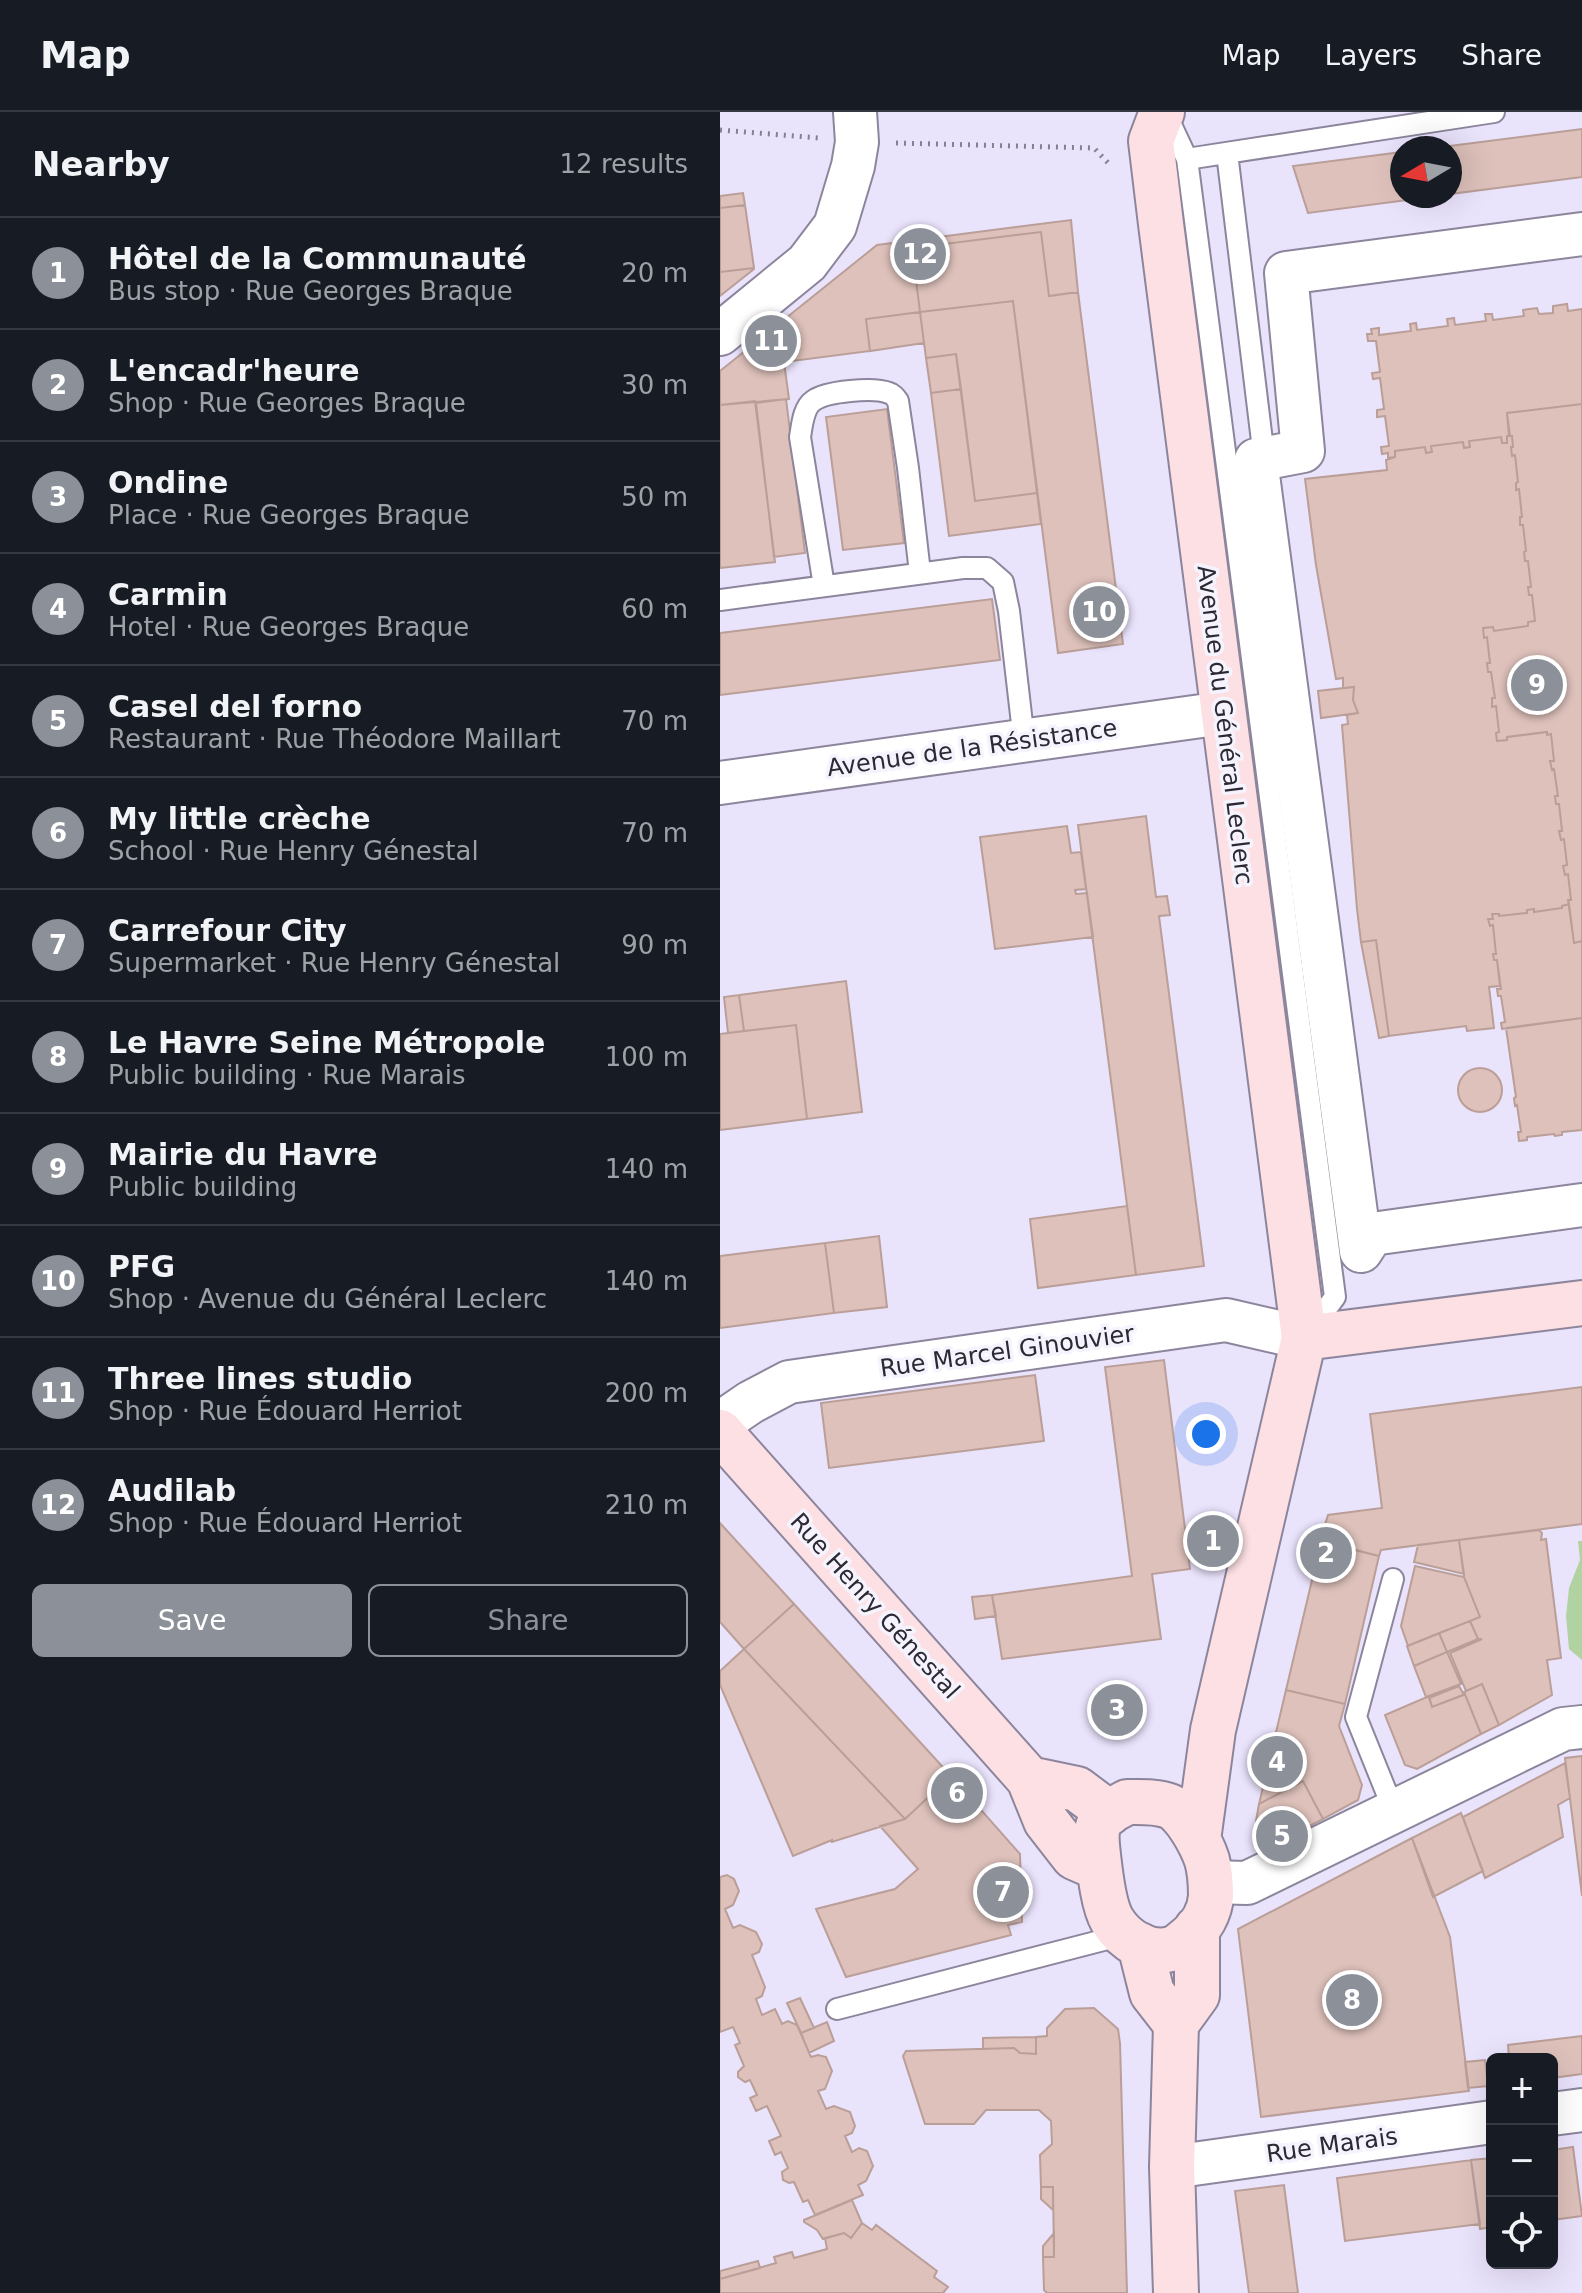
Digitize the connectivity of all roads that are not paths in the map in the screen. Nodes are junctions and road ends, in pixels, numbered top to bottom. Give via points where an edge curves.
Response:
1 (1163, 112) edge
2 (1494, 112) edge
3 (856, 127) edge
4 (1227, 153) junction
5 (1187, 159) junction
6 (1582, 234) edge
7 (720, 334) edge
8 (1262, 441) dead end
9 (920, 573) junction
10 (824, 586) junction
11 (720, 600) edge
12 (1223, 713) junction
13 (1024, 741) junction
14 (720, 783) edge
15 (1582, 1205) edge
16 (1582, 1303) edge
17 (1304, 1338) junction
18 (720, 1423) edge
19 (720, 1432) edge
20 (1393, 1579) dead end
21 (1582, 1727) edge
22 (1213, 1730) junction
23 (1029, 1779) junction
24 (1150, 1802) junction
25 (1394, 1811) junction
26 (1109, 1813) junction
27 (1198, 1840) junction
28 (1099, 1868) junction
29 (1210, 1882) junction
30 (1197, 1928) junction
31 (1132, 1940) junction
32 (837, 2009) dead end
33 (1176, 2024) junction
34 (1582, 2110) edge
35 (1558, 2113) edge
36 (1486, 2123) edge
37 (1172, 2167) junction
38 (1176, 2293) edge

1 - 5 lane
1 - 12 street, Avenue du Général Leclerc via 1151,141
2 - 4 lane
3 - 7 street via 853,166 835,226 807,263
4 - 5 lane
4 - 8 lane
5 - 17 lane via 1335,1297
6 - 15 street via 1286,273 1303,451 1256,460 1361,1251 1372,1234
9 - 10 lane
9 - 10 lane via 898,401 891,393 872,389 833,394 812,401 800,437
9 - 13 lane via 987,568 1003,582
10 - 11 lane
12 - 13 street, Avenue de la Résistance
12 - 17 street, Avenue du Général Leclerc
13 - 14 street, Avenue de la Résistance
16 - 17 street
17 - 18 street, Rue Marcel Ginouvier via 1226,1320 789,1382
17 - 22 street
19 - 23 street, Rue Henry Génestal
20 - 25 lane via 1356,1717
21 - 25 street via 1563,1729
22 - 24 street via 1167,1790
22 - 27 street
23 - 26 street via 1077,1789
23 - 28 street, Rue Henry Génestal via 1046,1821 1074,1857
24 - 26 street via 1127,1802
24 - 27 street via 1173,1807
25 - 29 street via 1247,1883
26 - 28 street via 1099,1824
27 - 29 street
28 - 31 street via 1111,1919
29 - 30 street via 1207,1916
30 - 31 street via 1173,1949 1149,1950
30 - 33 street via 1197,1995
31 - 32 lane
31 - 33 street via 1152,1993
33 - 37 street
34 - 35 street
36 - 37 street, Rue Marais
37 - 38 street

